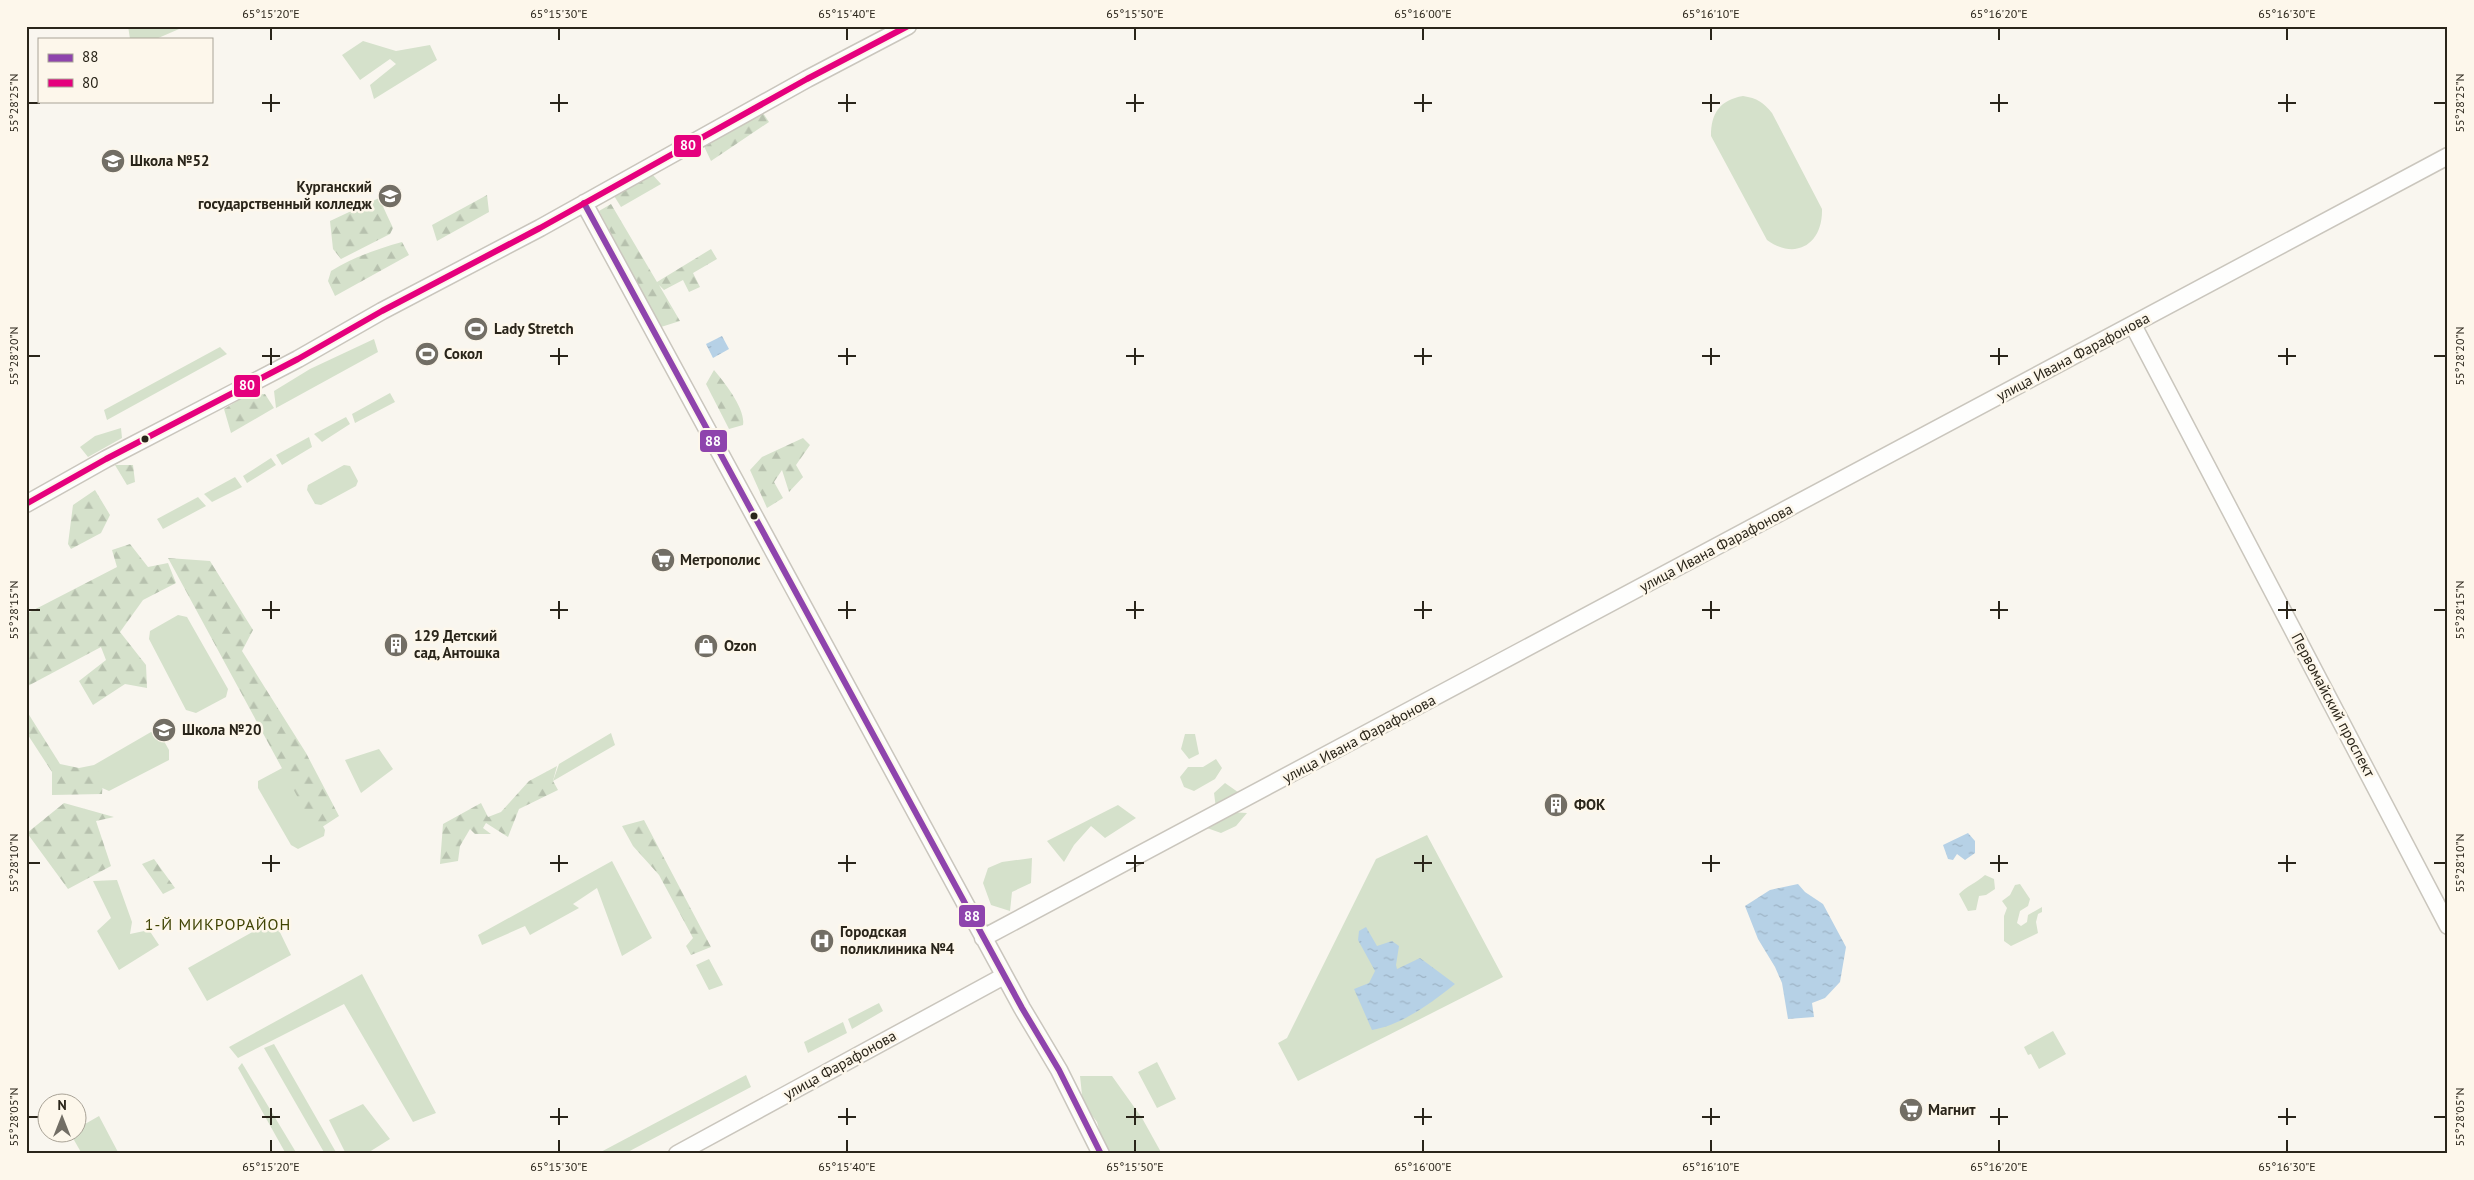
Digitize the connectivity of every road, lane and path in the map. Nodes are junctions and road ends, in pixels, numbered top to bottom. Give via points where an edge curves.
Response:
1 (908, 26) edge
2 (2448, 156) edge
3 (584, 203) junction
4 (2133, 325) junction
5 (26, 504) edge
6 (2448, 926) edge
7 (983, 938) junction
8 (1004, 976) junction
9 (677, 1154) edge
10 (1101, 1154) edge

1 - 3 street
2 - 4 street, улица Ивана Фарафонова
3 - 5 street
3 - 7 street
4 - 6 street, Первомайский проспект
4 - 7 street, улица Ивана Фарафонова
7 - 8 street
8 - 9 street, улица Фарафонова
8 - 10 street via 1059,1070

